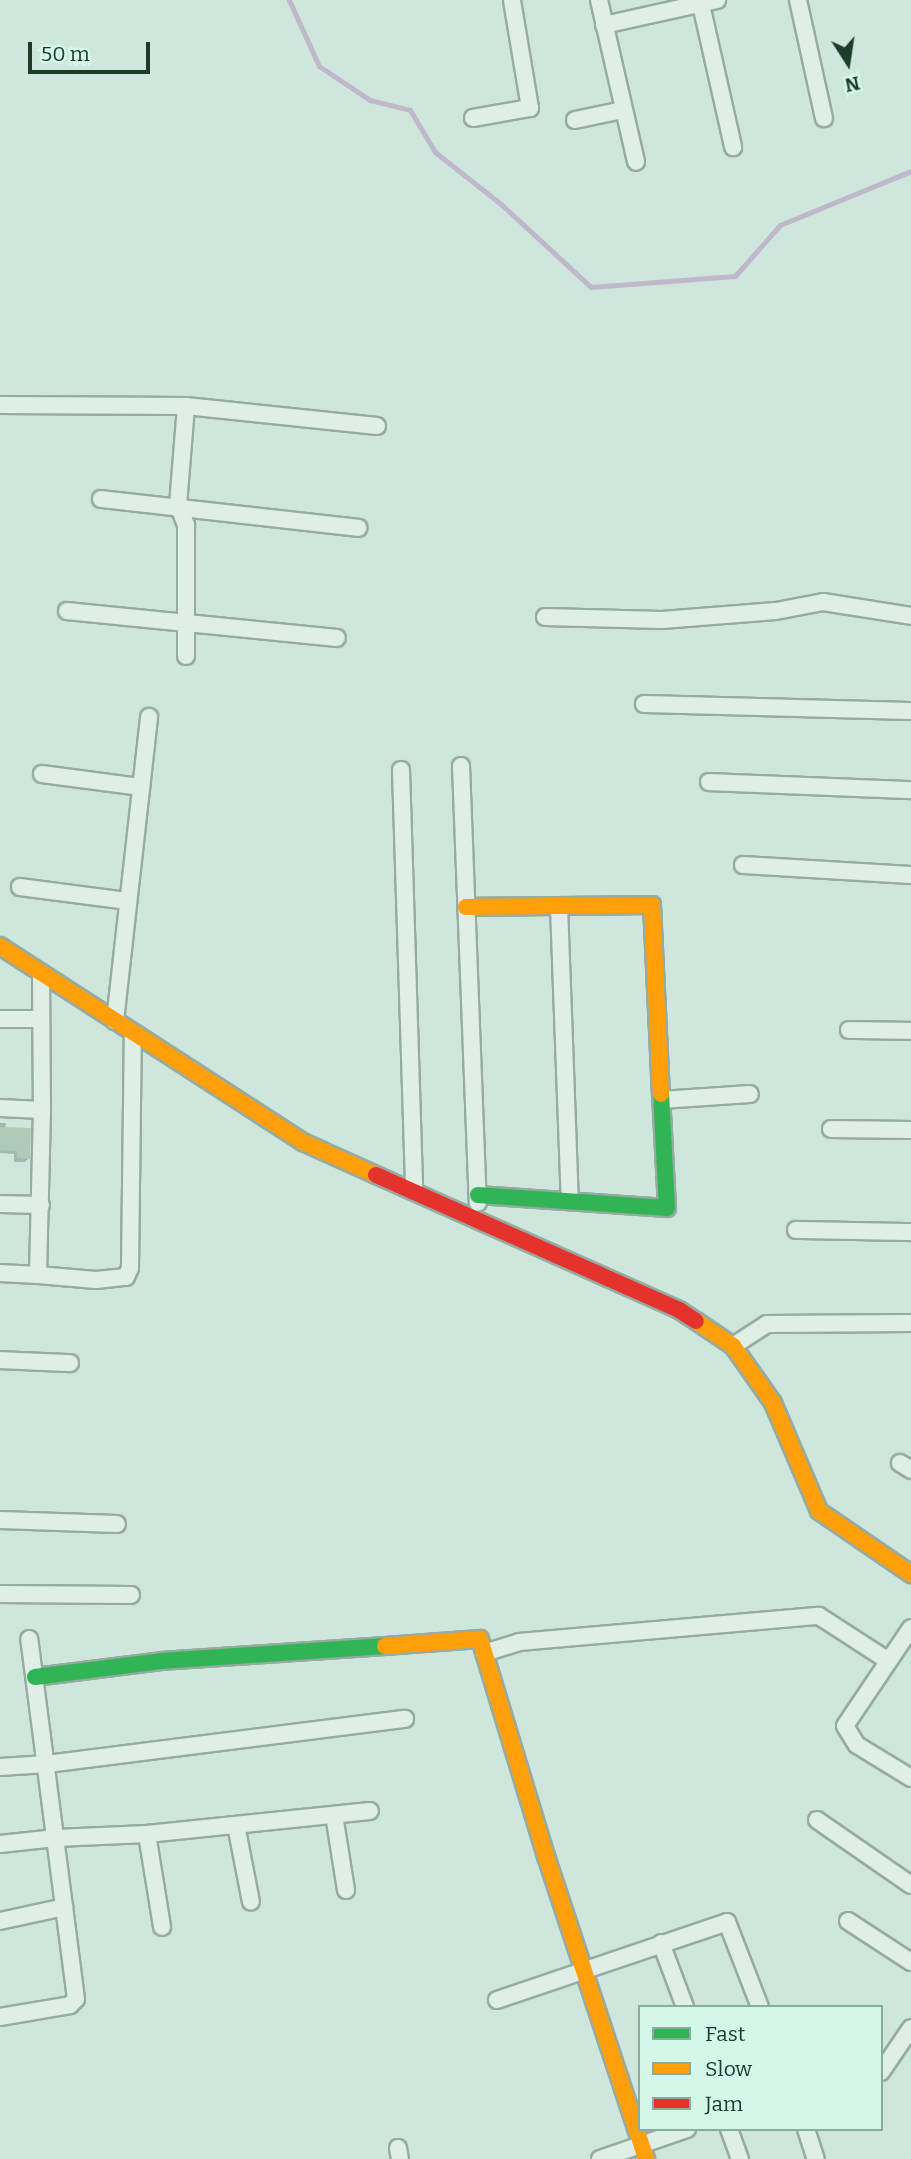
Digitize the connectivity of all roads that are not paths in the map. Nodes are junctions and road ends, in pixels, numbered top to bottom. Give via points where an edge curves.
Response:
1 (512, 0) edge
2 (598, 0) edge
3 (717, 0) edge
4 (797, 0) edge
5 (700, 2) edge
6 (604, 25) junction
7 (623, 110) junction
8 (473, 118) dead end
9 (824, 118) dead end
10 (575, 120) dead end
11 (733, 147) dead end
12 (636, 162) dead end
13 (0, 405) edge
14 (186, 406) junction
15 (377, 426) dead end
16 (101, 499) dead end
17 (179, 508) junction
18 (358, 528) dead end
19 (67, 611) dead end
20 (911, 616) edge
21 (545, 617) dead end
22 (186, 623) junction
23 (337, 638) dead end
24 (186, 656) dead end
25 (644, 704) dead end
26 (911, 711) edge
27 (149, 717) dead end
28 (461, 766) dead end
29 (401, 771) dead end
30 (42, 774) dead end
31 (709, 782) dead end
32 (141, 787) junction
33 (911, 790) edge
34 (743, 866) dead end
35 (911, 875) edge
36 (20, 887) dead end
37 (128, 901) junction
38 (559, 906) junction
39 (466, 907) junction
40 (0, 946) edge
41 (41, 973) junction
42 (0, 1019) edge
43 (40, 1019) junction
44 (115, 1021) junction
45 (849, 1030) dead end
46 (911, 1031) edge
47 (133, 1034) junction
48 (750, 1094) dead end
49 (661, 1100) junction
50 (0, 1108) edge
51 (42, 1110) junction
52 (831, 1129) dead end
53 (911, 1130) edge
54 (414, 1191) junction
55 (478, 1195) junction
56 (570, 1201) junction
57 (0, 1205) edge
58 (41, 1205) junction
59 (478, 1220) junction
60 (796, 1230) dead end
61 (911, 1232) edge
62 (0, 1273) edge
63 (38, 1275) junction
64 (911, 1323) edge
65 (737, 1342) junction
66 (0, 1360) edge
67 (70, 1363) dead end
68 (0, 1520) edge
69 (117, 1524) dead end
70 (911, 1574) edge
71 (0, 1594) edge
72 (131, 1595) dead end
73 (911, 1628) edge
74 (29, 1639) dead end
75 (484, 1653) junction
76 (887, 1660) junction
77 (35, 1677) junction
78 (405, 1719) dead end
79 (47, 1764) junction
80 (0, 1767) edge
81 (911, 1778) edge
82 (370, 1811) dead end
83 (334, 1815) junction
84 (817, 1820) dead end
85 (236, 1825) junction
86 (147, 1834) junction
87 (56, 1838) junction
88 (0, 1844) edge
89 (911, 1885) edge
90 (346, 1890) dead end
91 (251, 1902) dead end
92 (65, 1907) junction
93 (0, 1921) edge
94 (848, 1921) dead end
95 (162, 1927) dead end
96 (661, 1943) junction
97 (911, 1962) edge
98 (583, 1971) junction
99 (497, 2000) dead end
100 (684, 2005) edge
101 (759, 2005) edge
102 (0, 2017) edge
103 (911, 2028) edge
104 (883, 2069) edge
105 (683, 2131) edge
106 (730, 2131) edge
107 (807, 2131) edge
108 (644, 2153) edge
109 (600, 2159) edge
110 (740, 2159) edge
111 (816, 2159) edge

1 - 8 street via 530,108
2 - 6 street
3 - 5 street
4 - 9 street
5 - 6 street
5 - 11 street
6 - 7 street
7 - 10 street
7 - 12 street
13 - 14 street
14 - 15 street
14 - 17 street
16 - 17 street
17 - 18 street
17 - 22 street via 186,525
19 - 22 street
20 - 21 street via 822,602 776,611 662,620
22 - 23 street
22 - 24 street
25 - 26 street
27 - 32 street
28 - 39 street
29 - 54 street
30 - 32 street
31 - 33 street
32 - 37 street
34 - 35 street
36 - 37 street
37 - 44 street
38 - 39 street
38 - 49 street via 652,905
38 - 56 street
39 - 55 street
40 - 41 street
41 - 43 street
41 - 44 street
42 - 43 street
43 - 51 street
44 - 47 street
45 - 46 street
47 - 54 street via 303,1142
47 - 63 street via 130,1268 117,1280
48 - 49 street
49 - 56 street via 667,1208
50 - 51 street
51 - 58 street
52 - 53 street
54 - 59 street
55 - 56 street
55 - 59 street
57 - 58 street
58 - 63 street
59 - 65 street via 678,1310
60 - 61 street
62 - 63 street
64 - 65 street via 766,1324
65 - 70 street via 773,1403 819,1511
66 - 67 street
68 - 69 street
71 - 72 street
73 - 76 street
74 - 77 street
75 - 76 street via 519,1642 819,1616
75 - 77 street via 480,1639 161,1661
75 - 98 street
76 - 81 street via 845,1726 857,1745
77 - 79 street
78 - 79 street
79 - 80 street
79 - 87 street
82 - 83 street
83 - 85 street
83 - 90 street
84 - 89 street
85 - 86 street
85 - 91 street
86 - 87 street
86 - 95 street
87 - 88 street
87 - 92 street
92 - 93 street
92 - 102 street via 76,1999 69,2005
94 - 97 street
96 - 98 street
96 - 100 street
96 - 101 street via 727,1922
98 - 99 street
98 - 108 street
103 - 104 street
105 - 108 street
106 - 110 street
107 - 111 street
108 - 109 street

